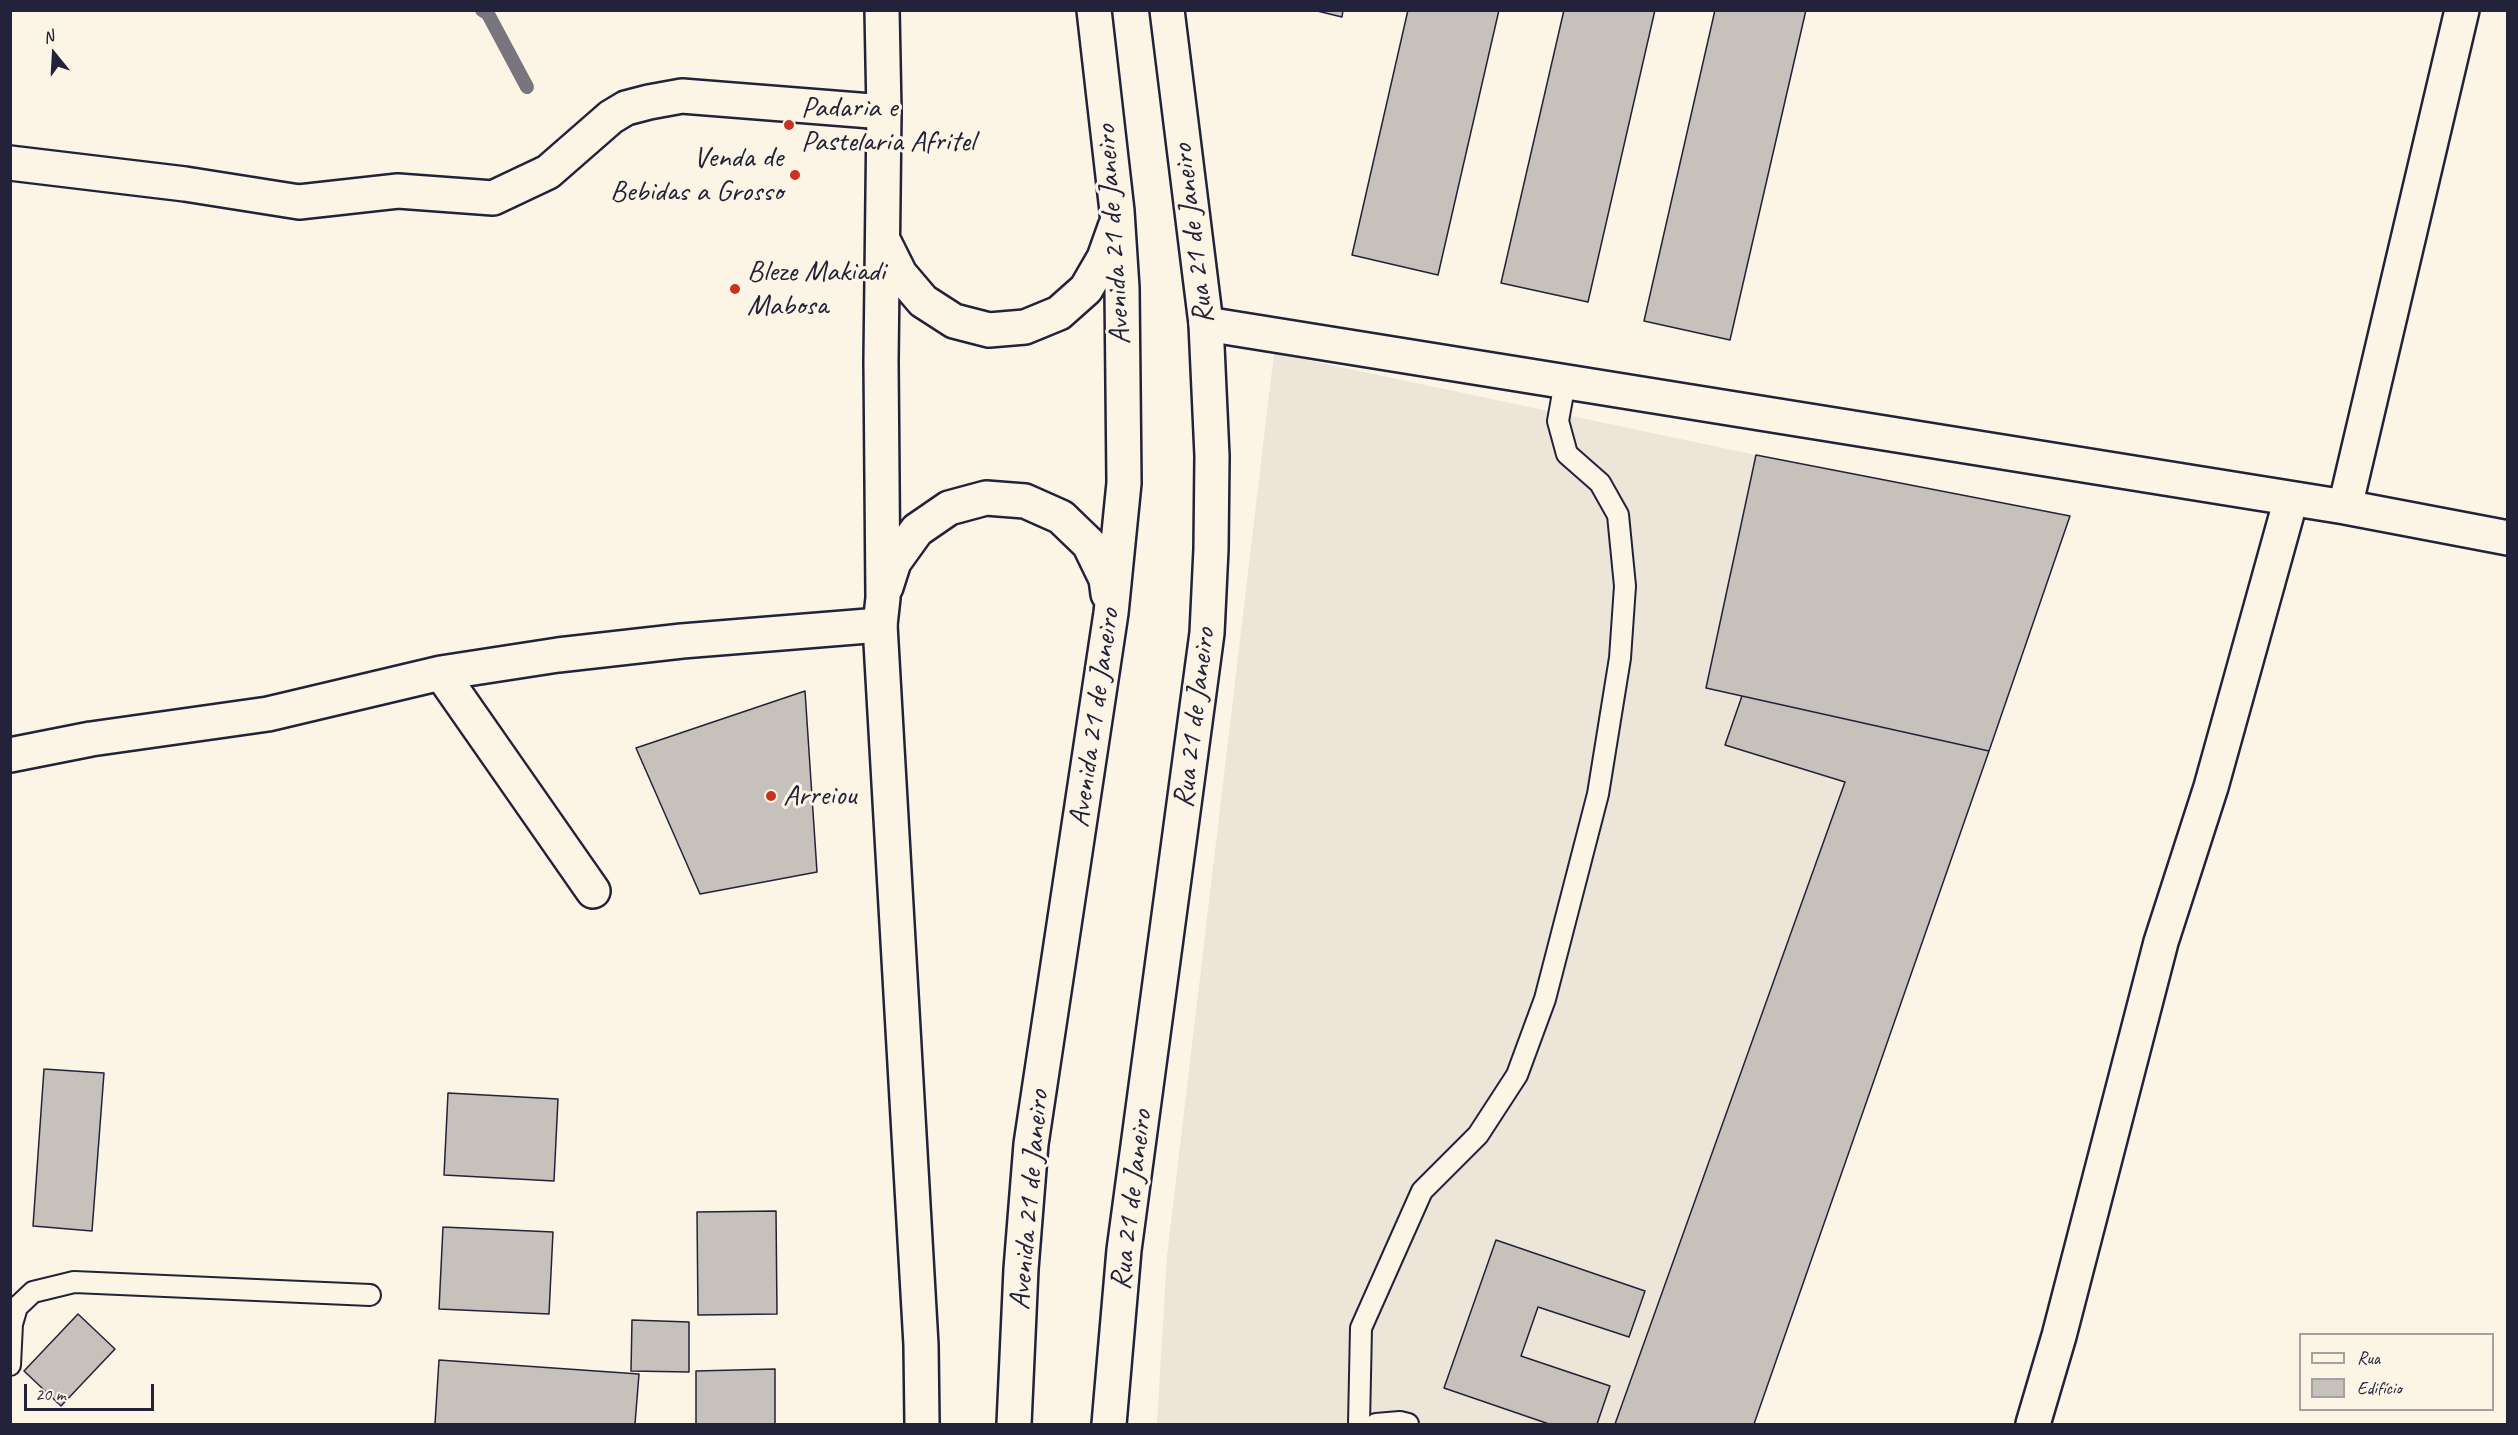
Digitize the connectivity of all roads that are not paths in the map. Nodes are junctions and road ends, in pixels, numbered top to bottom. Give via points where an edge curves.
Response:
1 (882, 10) edge
2 (1094, 10) edge
3 (1167, 10) edge
4 (2462, 10) edge
5 (884, 112) junction
6 (10, 163) edge
7 (1118, 219) junction
8 (882, 239) junction
9 (1206, 324) junction
10 (1565, 382) junction
11 (2291, 499) junction
12 (2345, 507) junction
13 (2508, 538) edge
14 (881, 611) junction
15 (1111, 613) junction
16 (441, 674) junction
17 (10, 755) edge
18 (592, 891) dead end
19 (370, 1295) dead end
20 (10, 1365) edge
21 (1016, 1371) junction
22 (922, 1425) edge
23 (1014, 1425) edge
24 (1021, 1425) edge
25 (1109, 1425) edge
26 (1359, 1425) edge
27 (1376, 1425) edge
28 (1408, 1425) edge
29 (2033, 1425) edge

1 - 5 street
2 - 7 street, Avenida 21 de Janeiro
3 - 9 street, Rua 21 de Janeiro
4 - 12 street
5 - 6 street via 682,96 649,102 618,112 548,172 493,198 398,190 299,202
5 - 8 street
7 - 8 street via 1104,258 1086,289 1059,313 1025,327 989,330 954,321 923,302 900,274
7 - 15 street, Avenida 21 de Janeiro via 1124,483
8 - 14 street
9 - 10 street
9 - 25 street, Rua 21 de Janeiro via 1212,456 1207,633 1124,1250
10 - 11 street
10 - 26 lane via 1558,421 1567,454 1600,483 1618,515 1625,586 1620,658 1598,794 1545,999 1516,1075 1478,1135 1422,1191 1361,1329
11 - 12 street
11 - 29 street via 2211,787 2161,942
12 - 13 street
14 - 15 street via 894,562 917,530 949,508 986,498 1025,501 1061,517 1089,544 1106,579
14 - 16 street
14 - 22 street via 921,1345
15 - 21 street, Avenida 21 de Janeiro via 1031,1144
16 - 17 street via 268,714 91,739
16 - 18 street
19 - 20 lane via 74,1282 33,1292 16,1307
21 - 23 street, Avenida 21 de Janeiro
21 - 24 street
27 - 28 lane

